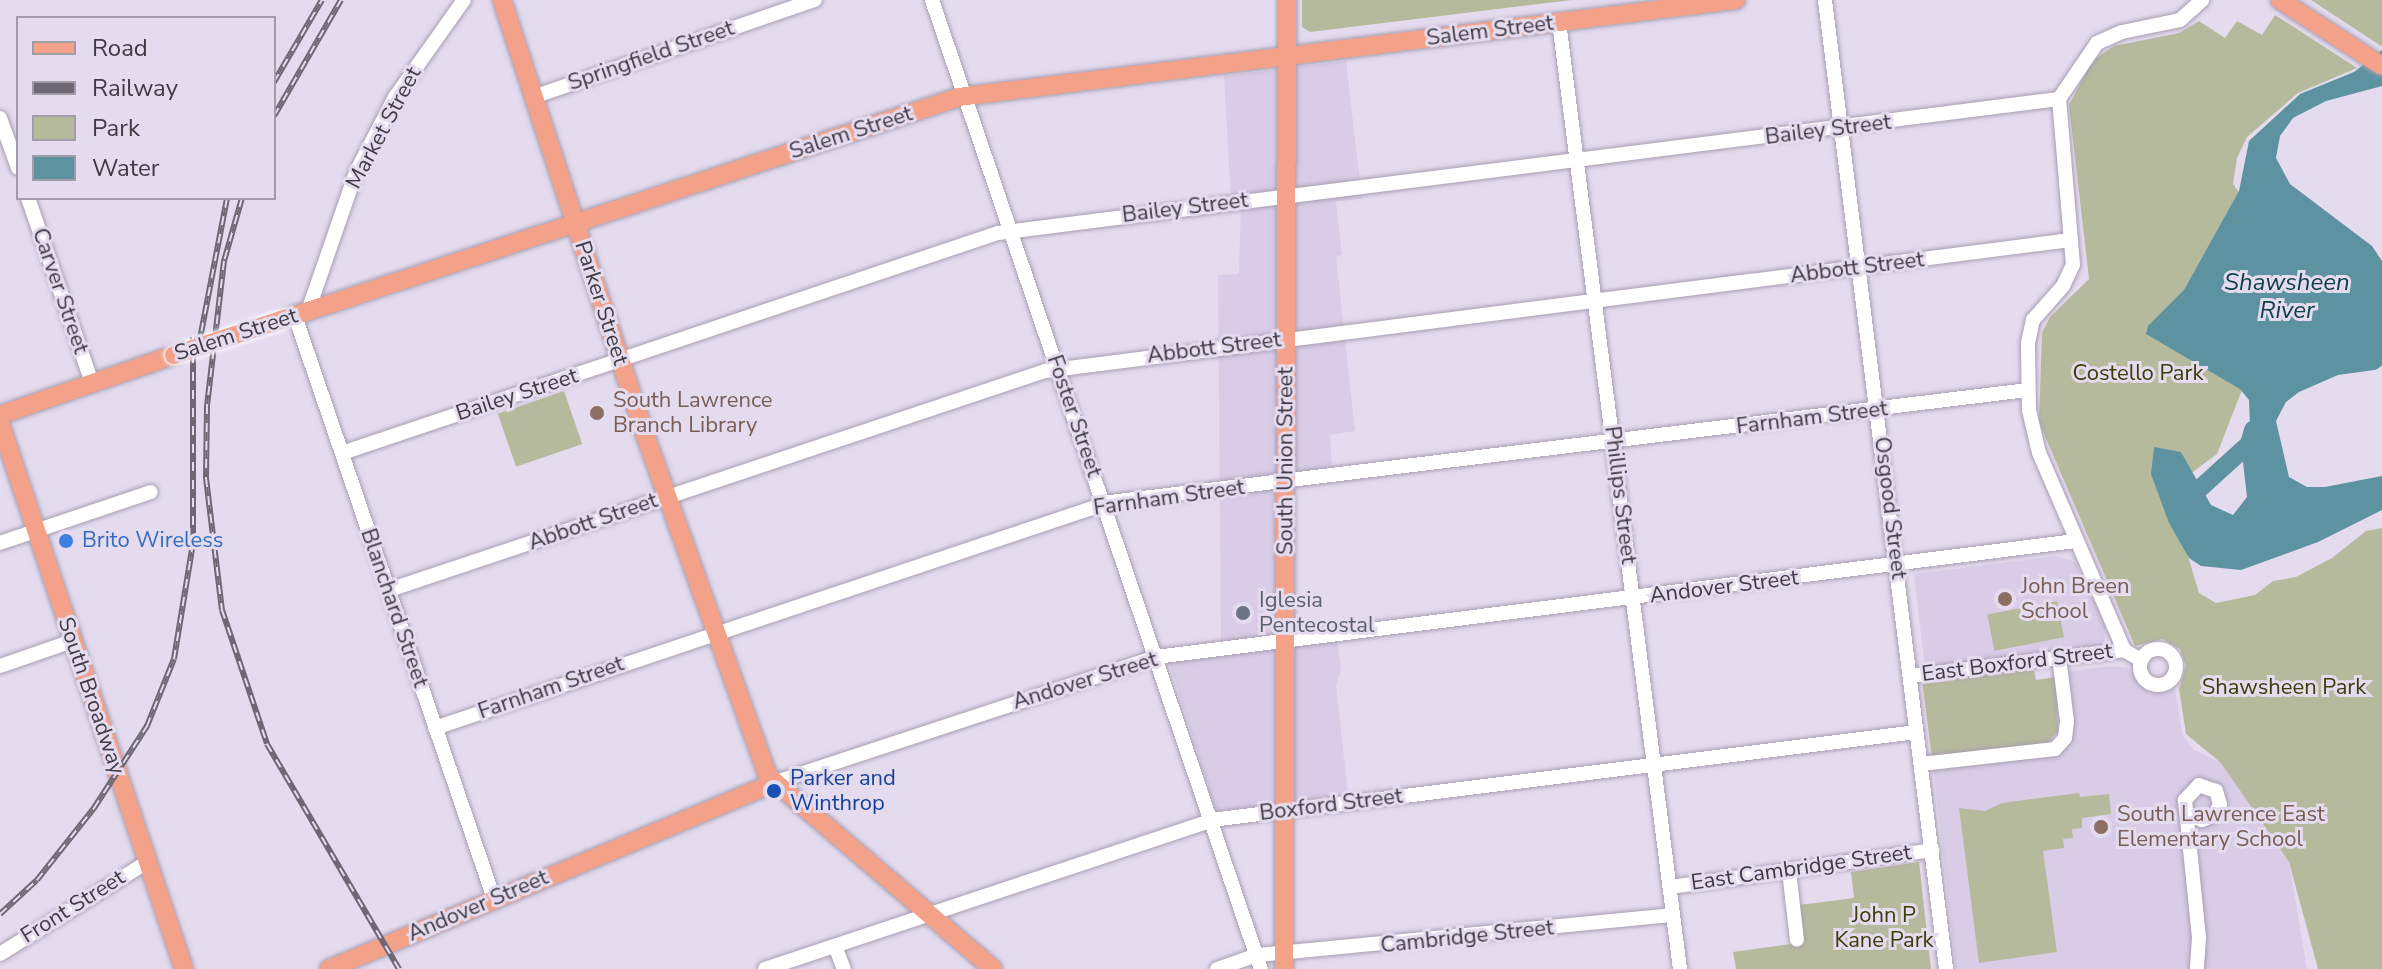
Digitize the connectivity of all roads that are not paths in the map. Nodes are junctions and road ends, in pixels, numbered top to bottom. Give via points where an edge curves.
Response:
1 (464, 0) edge
2 (502, 0) edge
3 (815, 0) edge
4 (932, 0) edge
5 (1287, 0) edge
6 (1736, 0) edge
7 (1825, 0) edge
8 (2202, 0) edge
9 (2280, 0) edge
10 (1559, 22) junction
11 (1287, 56) junction
12 (2376, 62) edge
13 (966, 96) junction
14 (533, 97) junction
15 (2059, 99) junction
16 (0, 118) edge
17 (1841, 129) junction
18 (1577, 159) junction
19 (11, 163) edge
20 (1288, 195) junction
21 (29, 200) edge
22 (575, 223) junction
23 (1013, 231) junction
24 (2071, 240) junction
25 (1859, 268) junction
26 (1595, 300) junction
27 (297, 315) junction
28 (1287, 340) junction
29 (620, 360) junction
30 (1057, 368) junction
31 (92, 383) junction
32 (2028, 390) junction
33 (1878, 410) junction
34 (0, 415) edge
35 (0, 423) edge
36 (1613, 441) junction
37 (342, 453) junction
38 (1283, 482) junction
39 (151, 492) dead end
40 (666, 498) junction
41 (1105, 503) junction
42 (36, 532) junction
43 (2075, 541) junction
44 (0, 543) edge
45 (1897, 565) junction
46 (389, 590) junction
47 (1633, 598) junction
48 (713, 633) junction
49 (1287, 639) junction
50 (72, 641) junction
51 (2124, 650) junction
52 (1156, 657) junction
53 (2059, 657) junction
54 (2141, 660) dead end
55 (0, 666) edge
56 (1910, 676) junction
57 (435, 728) junction
58 (1917, 732) junction
59 (1921, 764) junction
60 (1654, 766) junction
61 (773, 783) junction
62 (1287, 811) junction
63 (2189, 815) dead end
64 (1212, 820) junction
65 (1932, 850) junction
66 (147, 862) junction
67 (1789, 871) junction
68 (1670, 887) junction
69 (494, 899) junction
70 (930, 914) junction
71 (1672, 915) junction
72 (1797, 940) dead end
73 (835, 946) junction
74 (0, 954) edge
75 (1259, 962) edge
76 (1284, 962) edge
77 (184, 969) edge
78 (329, 969) edge
79 (765, 969) edge
80 (844, 969) edge
81 (993, 969) edge
82 (1217, 969) edge
83 (1680, 969) edge
84 (1946, 969) edge
85 (2197, 969) edge

1 - 27 street, Market Street via 395,97 356,172
2 - 14 main road, Parker Street
3 - 14 street, Springfield Street
4 - 13 street, Foster Street
5 - 11 main road, South Union Street
6 - 10 main road, Salem Street
7 - 17 street, Osgood Street
8 - 15 street via 2180,20 2097,43
9 - 12 main road
10 - 11 main road, Salem Street
10 - 18 street, Phillips Street
11 - 13 main road, Salem Street
11 - 20 main road, South Union Street
13 - 22 main road, Salem Street
13 - 23 street, Foster Street
14 - 22 main road, Parker Street
15 - 17 street, Bailey Street
15 - 24 street
16 - 19 street
17 - 18 street, Bailey Street
17 - 25 street, Osgood Street
18 - 20 street, Bailey Street
18 - 26 street, Phillips Street
20 - 23 street, Bailey Street
20 - 28 main road, South Union Street
21 - 31 street, Carver Street
22 - 27 main road, Salem Street
22 - 29 main road, Parker Street
23 - 29 street, Bailey Street
23 - 30 street, Foster Street
24 - 25 street, Abbott Street
24 - 32 street via 2071,275 2030,329
25 - 26 street, Abbott Street
25 - 33 street, Osgood Street
26 - 28 street, Abbott Street
26 - 36 street, Phillips Street
27 - 31 main road, Salem Street, bridge
27 - 37 street, Blanchard Street
28 - 30 street, Abbott Street
28 - 38 main road, South Union Street
29 - 37 street, Bailey Street
29 - 40 main road, Parker Street
30 - 40 street, Abbott Street
30 - 41 street, Foster Street
31 - 34 main road, Salem Street
32 - 33 street, Farnham Street
32 - 43 street via 2039,453
33 - 36 street, Farnham Street
33 - 45 street, Osgood Street
35 - 42 main road, South Broadway
36 - 38 street, Farnham Street
36 - 47 street, Phillips Street
37 - 46 street, Blanchard Street
38 - 41 street, Farnham Street
38 - 49 main road, South Union Street
39 - 42 street
40 - 46 street, Abbott Street
40 - 48 main road, Parker Street
41 - 48 street, Farnham Street
41 - 52 street, Foster Street
42 - 44 street
42 - 50 main road, South Broadway
43 - 45 street, Andover Street
43 - 51 street
45 - 47 street, Andover Street
45 - 56 street, Osgood Street
46 - 57 street, Blanchard Street
47 - 49 street, Andover Street
47 - 60 street, Phillips Street
48 - 57 street, Farnham Street
48 - 61 main road, Parker Street
49 - 52 street, Andover Street
49 - 62 main road, South Union Street
50 - 55 street
50 - 66 main road, South Broadway
51 - 53 street, East Boxford Street
51 - 54 street
52 - 61 street, Andover Street
52 - 64 street, Foster Street
53 - 56 street, East Boxford Street
53 - 59 street via 2065,738 2055,749
56 - 58 street, Osgood Street
57 - 69 street, Blanchard Street
58 - 59 street, Osgood Street
58 - 60 street, Boxford Street
59 - 65 street, Osgood Street
60 - 62 street, Boxford Street
60 - 68 street, Phillips Street
61 - 69 main road, Andover Street
61 - 70 main road
62 - 64 street, Boxford Street
62 - 76 main road, South Union Street
63 - 85 street
64 - 70 street, Boxford Street
64 - 75 street, Foster Street
65 - 67 street, East Cambridge Street
65 - 84 street, Osgood Street
66 - 74 street, Front Street
66 - 77 main road, South Broadway
67 - 68 street, East Cambridge Street
67 - 72 street
68 - 71 street, Phillips Street
69 - 78 main road, Andover Street
70 - 73 street, Boxford Street
70 - 81 main road
71 - 76 street, Cambridge Street
71 - 83 street, Phillips Street
73 - 79 street, Boxford Street
73 - 80 street
75 - 76 street, Cambridge Street
75 - 82 street, Cambridge Street

